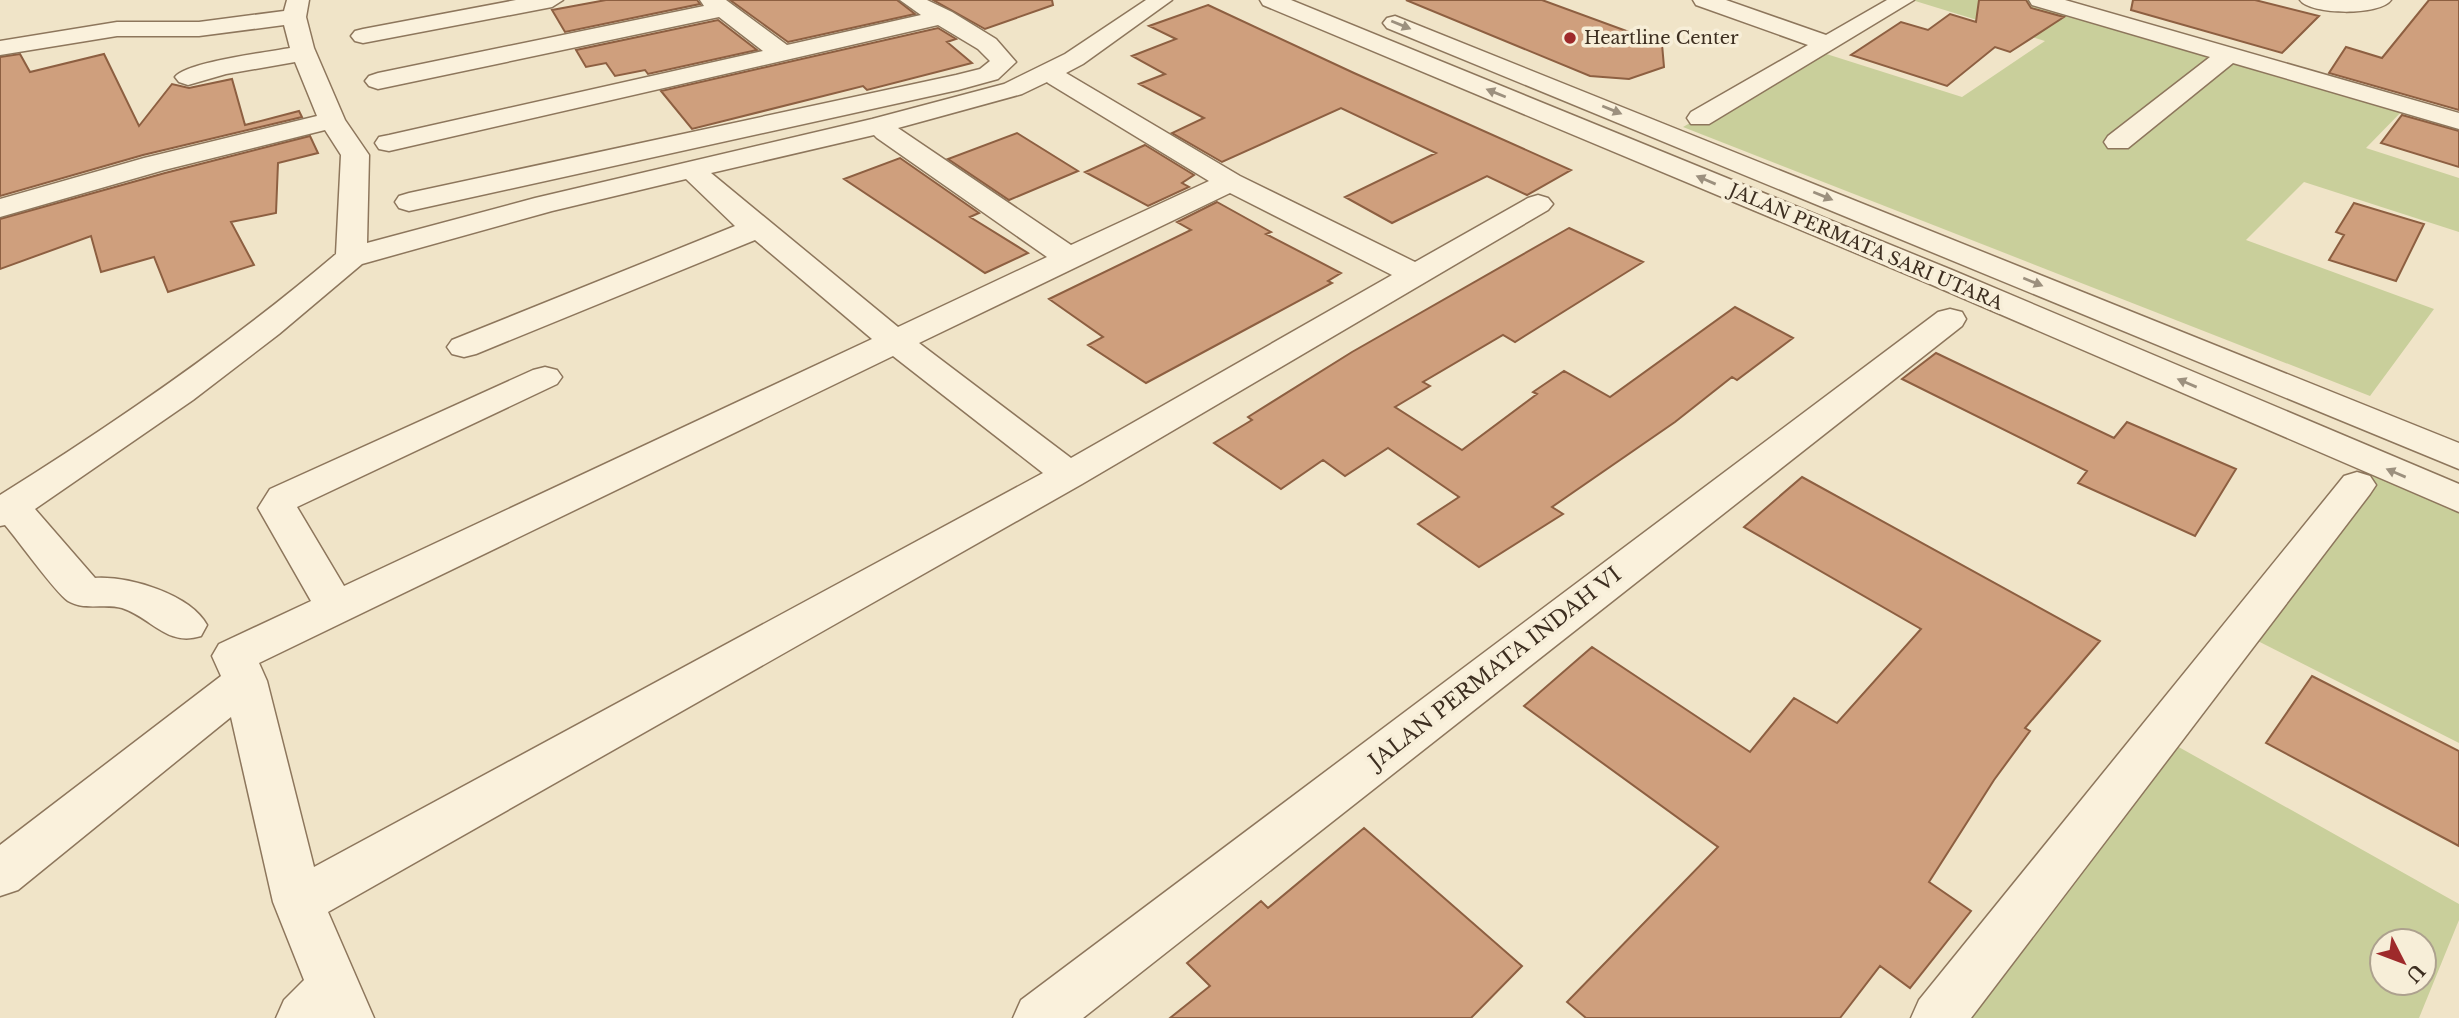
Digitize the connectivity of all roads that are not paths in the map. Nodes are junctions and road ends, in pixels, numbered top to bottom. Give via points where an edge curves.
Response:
1 (552, 0) edge
2 (911, 0) edge
3 (1161, 0) edge
4 (1275, 0) edge
5 (1337, 0) edge
6 (1704, 0) edge
7 (1903, 0) edge
8 (2040, 0) edge
9 (2380, 0) edge
10 (2317, 1) edge
11 (717, 5) edge
12 (296, 9) edge
13 (944, 17) junction
14 (363, 36) dead end
15 (1829, 44) junction
16 (0, 48) edge
17 (304, 53) junction
18 (2229, 54) junction
19 (784, 55) junction
20 (188, 77) dead end
21 (1057, 78) dead end
22 (378, 80) dead end
23 (1700, 118) dead end
24 (332, 120) junction
25 (2459, 121) edge
26 (1666, 131) junction
27 (886, 132) dead end
28 (2118, 142) dead end
29 (389, 144) dead end
30 (1632, 149) junction
31 (699, 178) dead end
32 (1230, 182) junction
33 (409, 202) dead end
34 (1538, 204) dead end
35 (0, 208) edge
36 (759, 231) junction
37 (351, 257) junction
38 (1072, 258) junction
39 (1414, 274) junction
40 (1950, 319) dead end
41 (896, 342) junction
42 (464, 347) dead end
43 (545, 377) dead end
44 (2459, 457) edge
45 (1069, 475) junction
46 (2357, 485) dead end
47 (2459, 499) edge
48 (5, 510) edge
49 (336, 608) junction
50 (186, 625) dead end
51 (245, 681) junction
52 (0, 874) edge
53 (298, 902) junction
54 (328, 1008) edge
55 (1040, 1018) edge
56 (1938, 1018) edge

1 - 14 street
2 - 13 street
3 - 37 street via 1074,59 1013,89 545,204
30 -> 4 street, JALAN PERMATA SARI UTARA
5 -> 26 street, JALAN PERMATA SARI UTARA
6 - 15 street
7 - 15 street
8 - 18 street
9 - 10 street via 2363,6
11 - 19 street
11 - 22 street
12 - 16 street via 207,28 117,29
12 - 17 street
13 - 19 street
13 - 33 street via 987,44 1004,62 989,74 958,82
15 - 23 street
17 - 20 street
17 - 24 street
18 - 25 street
18 - 28 street
19 - 29 street
21 - 32 street
24 - 35 street
24 - 37 street via 355,155
26 - 30 street
26 -> 44 street, JALAN PERMATA SARI UTARA
27 - 38 street
47 -> 30 street, JALAN PERMATA SARI UTARA
31 - 36 street
32 - 38 street
32 - 39 street
34 - 39 street
36 - 41 street
36 - 42 street via 742,233
37 - 48 street via 256,336
38 - 41 street
39 - 45 street
40 - 55 street, JALAN PERMATA INDAH VI
41 - 45 street
41 - 49 street
43 - 49 street via 283,498 277,508
45 - 53 street
46 - 56 street
48 - 50 street via 82,590 144,600
49 - 51 street via 234,656
51 - 52 street
51 - 53 street
53 - 54 street

